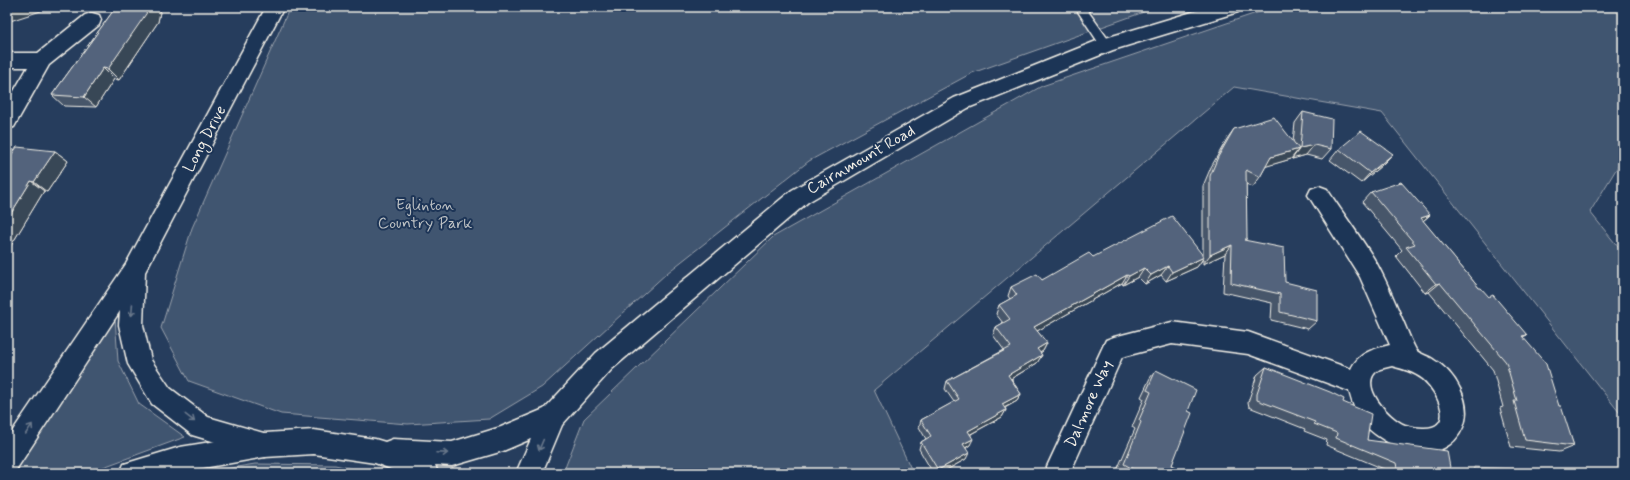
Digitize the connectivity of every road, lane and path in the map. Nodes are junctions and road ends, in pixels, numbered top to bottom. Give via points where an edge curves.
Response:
1 (275, 7) edge
2 (1080, 7) edge
3 (1232, 7) edge
4 (92, 20) dead end
5 (1106, 45) junction
6 (7, 60) edge
7 (42, 60) junction
8 (7, 121) edge
9 (1319, 195) dead end
10 (134, 271) junction
11 (1408, 358) junction
12 (1359, 383) junction
13 (553, 417) junction
14 (265, 445) junction
15 (375, 451) junction
16 (7, 461) edge
17 (133, 473) edge
18 (425, 473) edge
19 (529, 473) edge
20 (1057, 473) edge

1 - 10 main road, Long Drive
2 - 5 lane
3 - 5 main road, Cairnmount Road
4 - 7 main road
5 - 13 main road, Cairnmount Road via 960,103 800,196 604,361
6 - 7 main road
7 - 8 main road
9 - 11 main road via 1369,271
10 -> 14 main road, Long Drive via 131,325 140,364 161,396 202,427
16 -> 10 main road, Long Drive
11 - 12 main road via 1392,355 1371,361 1363,370
11 - 12 main road via 1435,374 1443,382 1453,402 1455,416 1448,432 1436,439 1415,440 1398,436 1380,424 1368,411 1361,396
12 - 20 main road, Dalmore Way via 1248,343 1172,333 1114,348
15 -> 13 main road, Cairnmount Road via 452,454 503,439
13 -> 19 main road, Cairnmount Road
14 - 15 main road via 314,442
14 - 17 main road via 180,459
15 - 18 main road via 416,466

